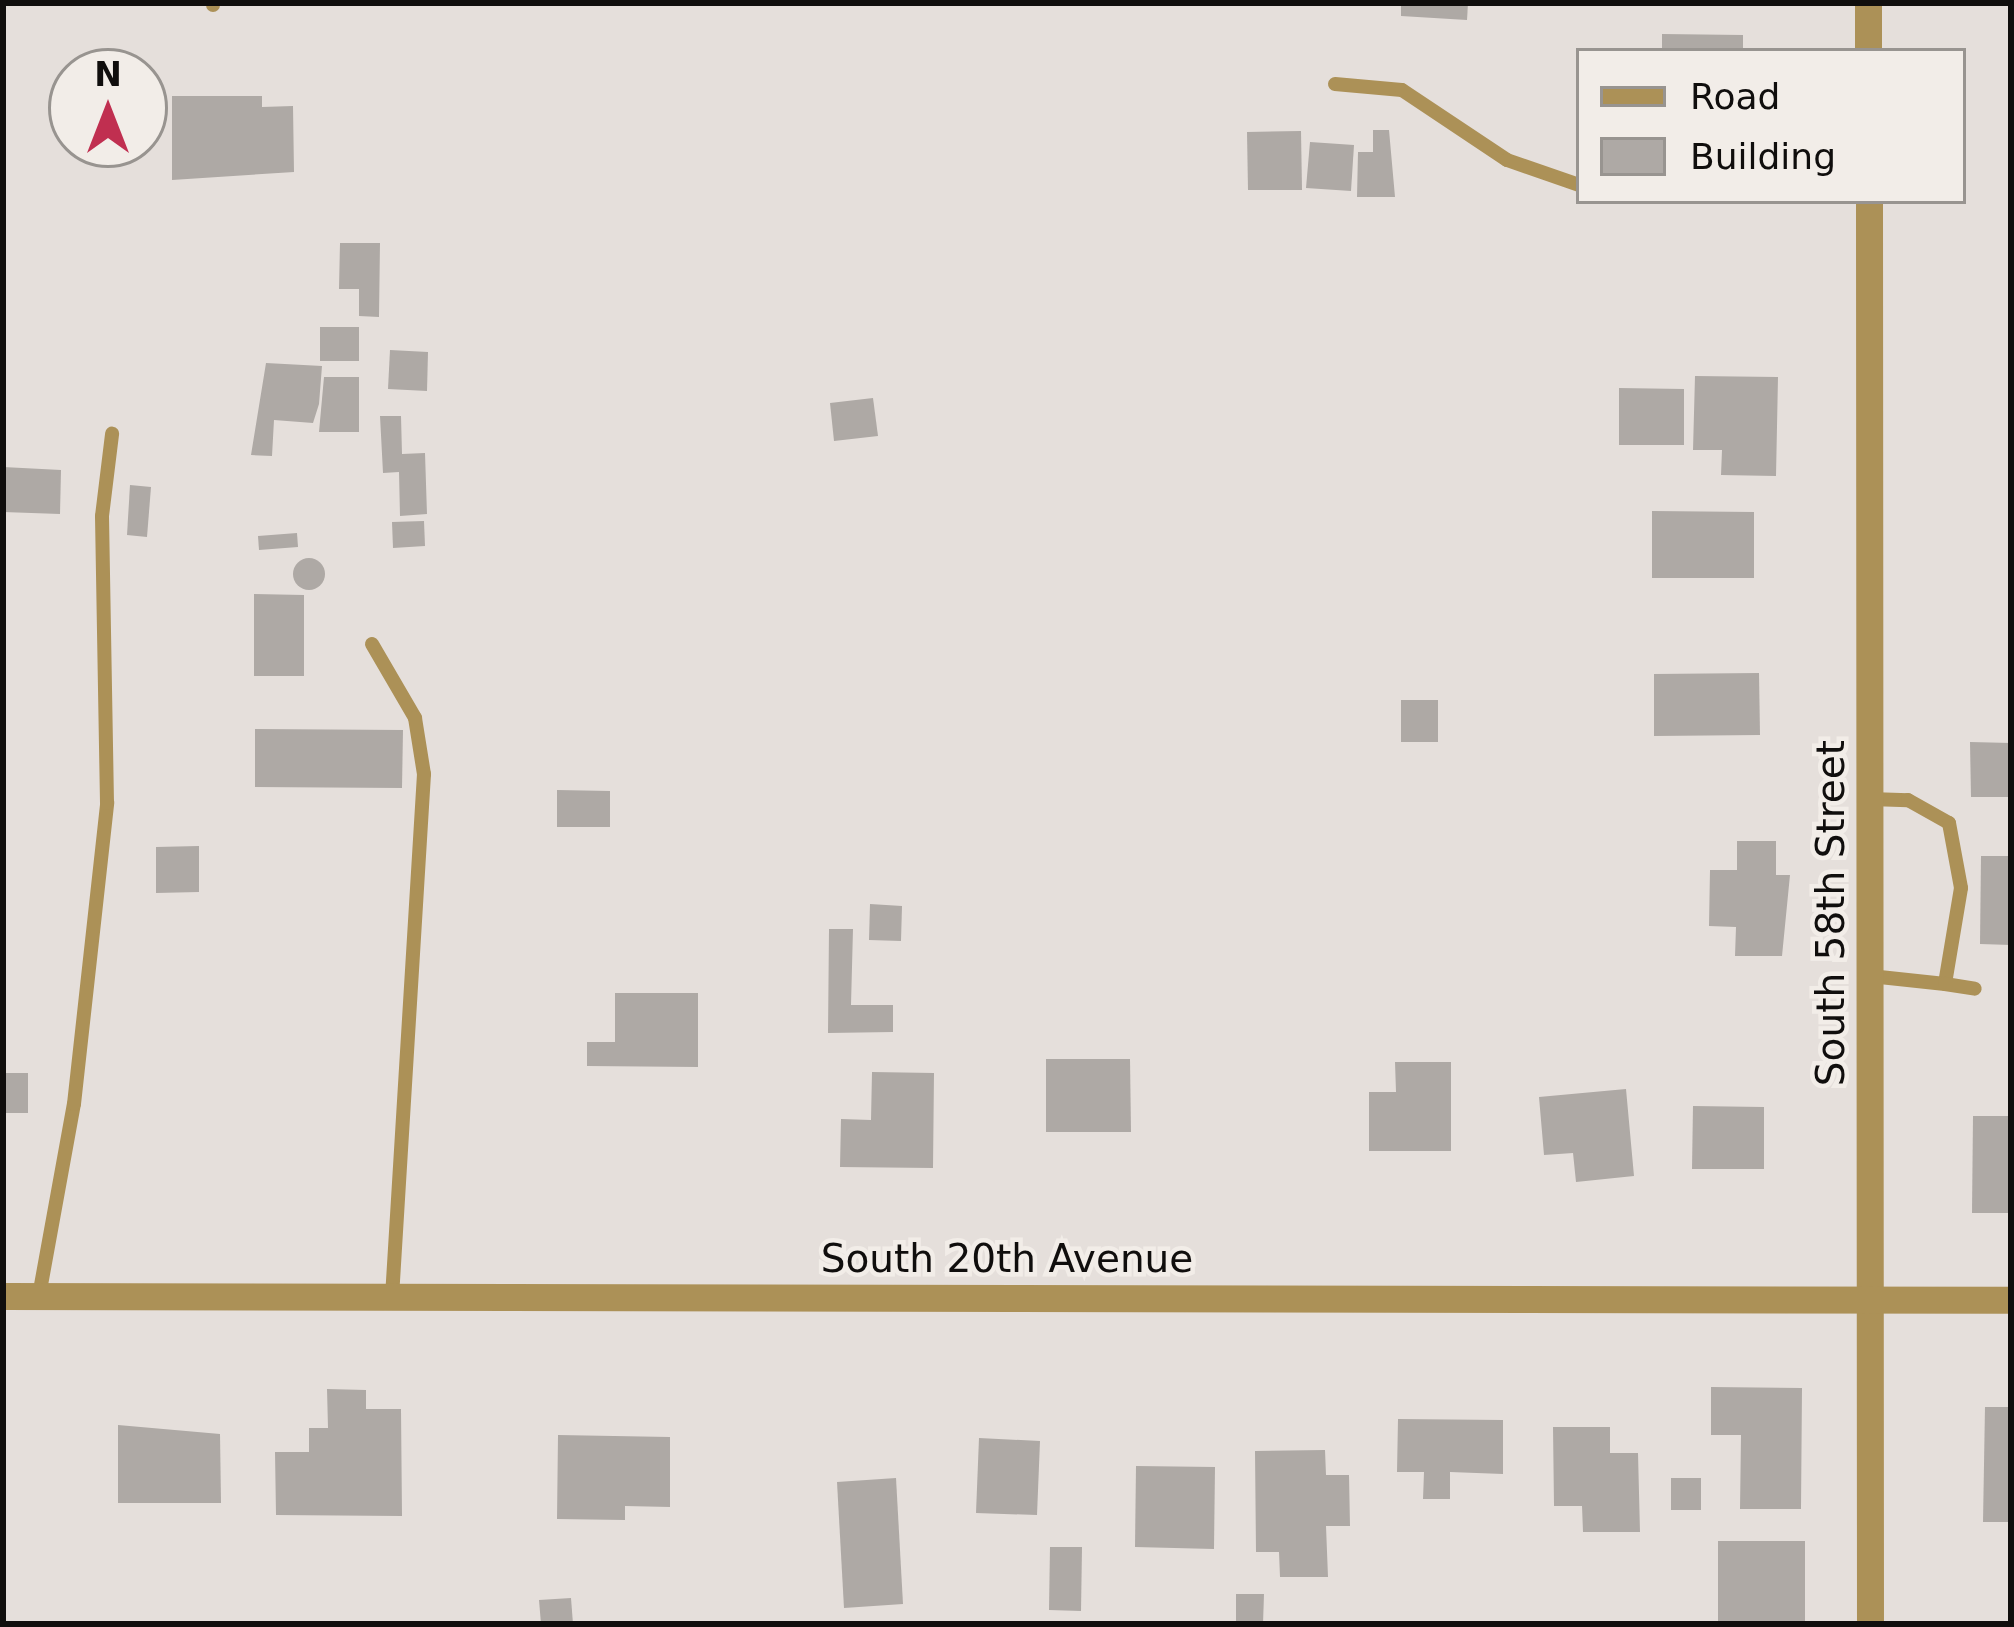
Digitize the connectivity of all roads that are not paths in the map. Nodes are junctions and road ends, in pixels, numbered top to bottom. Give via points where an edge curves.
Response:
1 (1868, 3) edge
2 (1868, 48) edge
3 (1336, 84) dead end
4 (1576, 184) edge
5 (1868, 204) edge
6 (112, 434) dead end
7 (371, 644) dead end
8 (1870, 799) junction
9 (1870, 976) junction
10 (1945, 984) junction
11 (1975, 989) dead end
12 (3, 1296) edge
13 (39, 1296) junction
14 (392, 1297) junction
15 (2011, 1300) edge
16 (1870, 1301) junction
17 (1870, 1624) edge

1 - 2 street
3 - 4 lane via 1402,90 1507,160
5 - 8 street, South 58th Street
6 - 13 lane via 102,516 107,802 74,1104
7 - 14 lane via 416,718 424,774
8 - 9 street, South 58th Street
8 - 10 lane via 1908,800 1949,823 1961,888
9 - 10 lane
9 - 16 street, South 58th Street
10 - 11 lane
12 - 13 street, South 20th Avenue
13 - 14 street, South 20th Avenue
14 - 16 street, South 20th Avenue
15 - 16 street, South 20th Avenue
16 - 17 street, South 58th Street

